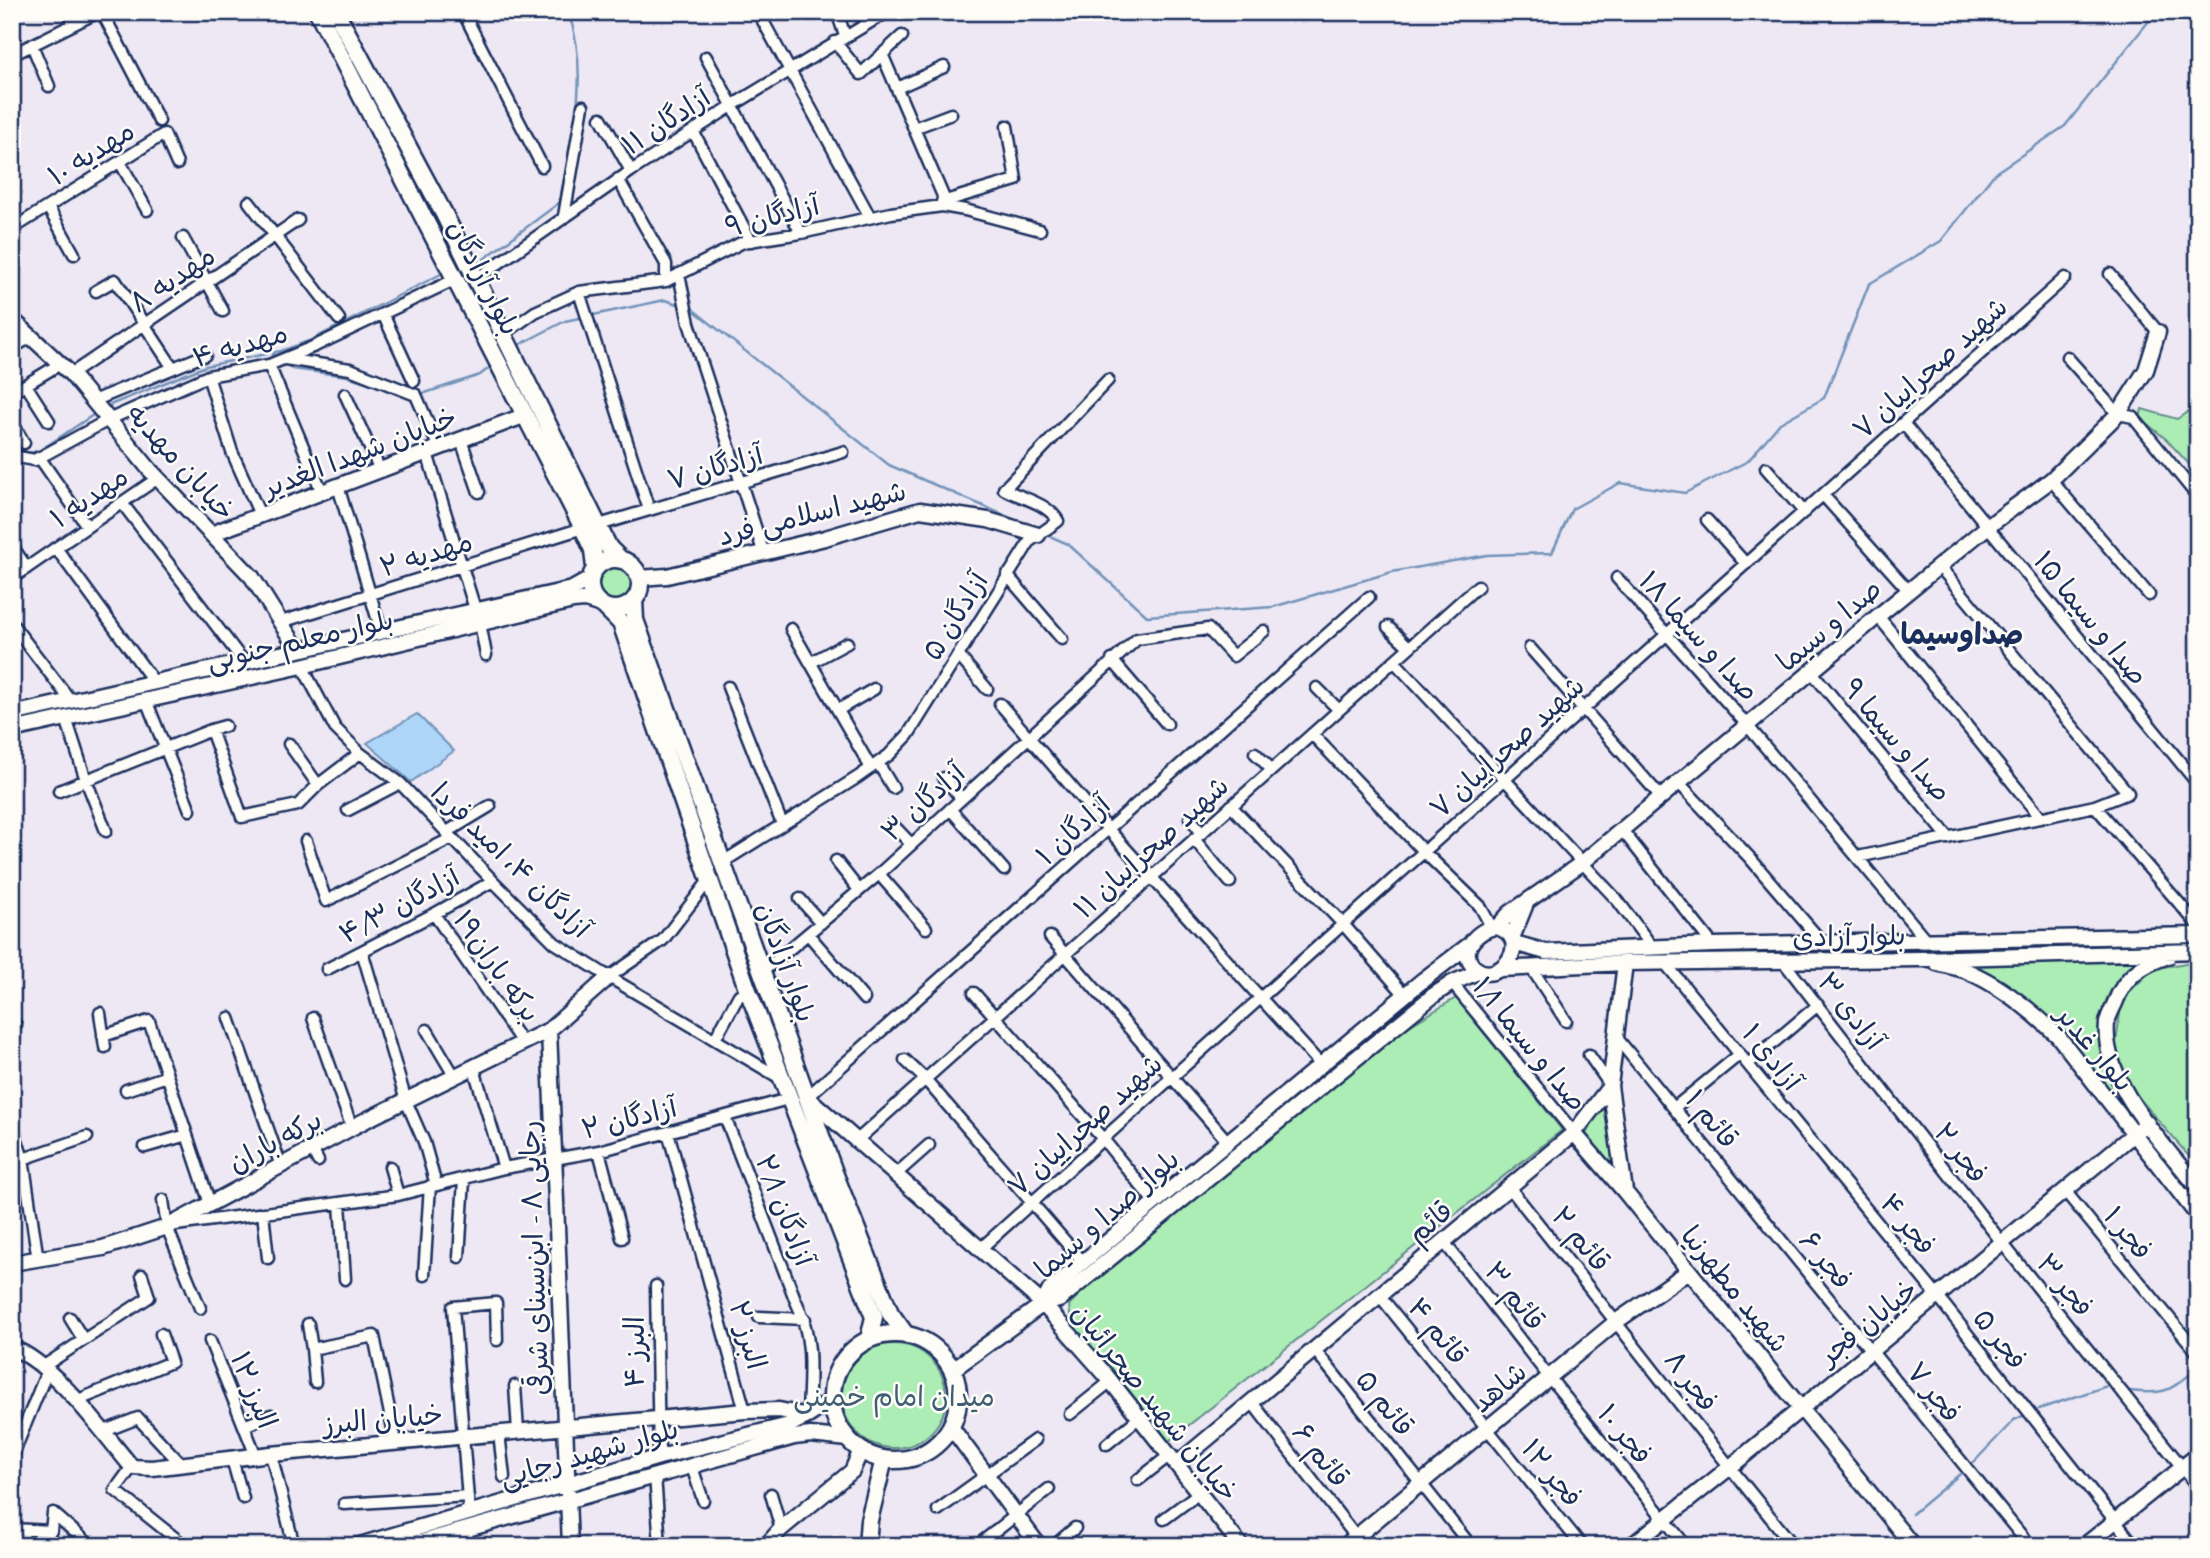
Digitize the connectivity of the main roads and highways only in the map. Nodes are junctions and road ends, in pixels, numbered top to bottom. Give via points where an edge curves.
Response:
1 (318, 12) edge
2 (336, 12) edge
3 (343, 45) junction
4 (356, 70) junction
5 (591, 527) junction
6 (621, 560) junction
7 (592, 574) junction
8 (634, 600) junction
9 (602, 606) junction
10 (746, 932) junction
11 (730, 938) junction
12 (826, 1170) junction
13 (906, 1335) junction
14 (869, 1339) junction
15 (884, 1459) junction
16 (867, 1546) edge

1 - 3 main road, بلوار آزادگان
2 - 3 main road, بلوار آزادگان
3 - 4 main road, بلوار آزادگان
4 - 5 main road, بلوار آزادگان via 456,279 526,415
4 - 5 main road, بلوار آزادگان via 444,215 504,334
5 - 6 main road, بلوار آزادگان
5 - 7 main road, بلوار آزادگان
6 - 7 main road via 609,559
6 - 8 main road via 632,566 639,578
7 - 9 main road via 590,590
8 - 9 main road via 620,610
8 - 10 main road, بلوار آزادگان via 635,620
9 - 11 main road, بلوار آزادگان via 621,623
10 - 11 main road
10 - 12 main road, بلوار آزادگان via 807,1097
11 - 12 main road, بلوار آزادگان via 788,1099
12 - 13 main road, بلوار آزادگان via 890,1313
12 - 14 main road, بلوار آزادگان via 874,1317
13 - 14 main road
13 - 15 main road via 925,1341 952,1370 957,1408 951,1427 922,1454
14 - 15 main road via 841,1364 832,1400 848,1439
15 - 16 main road

